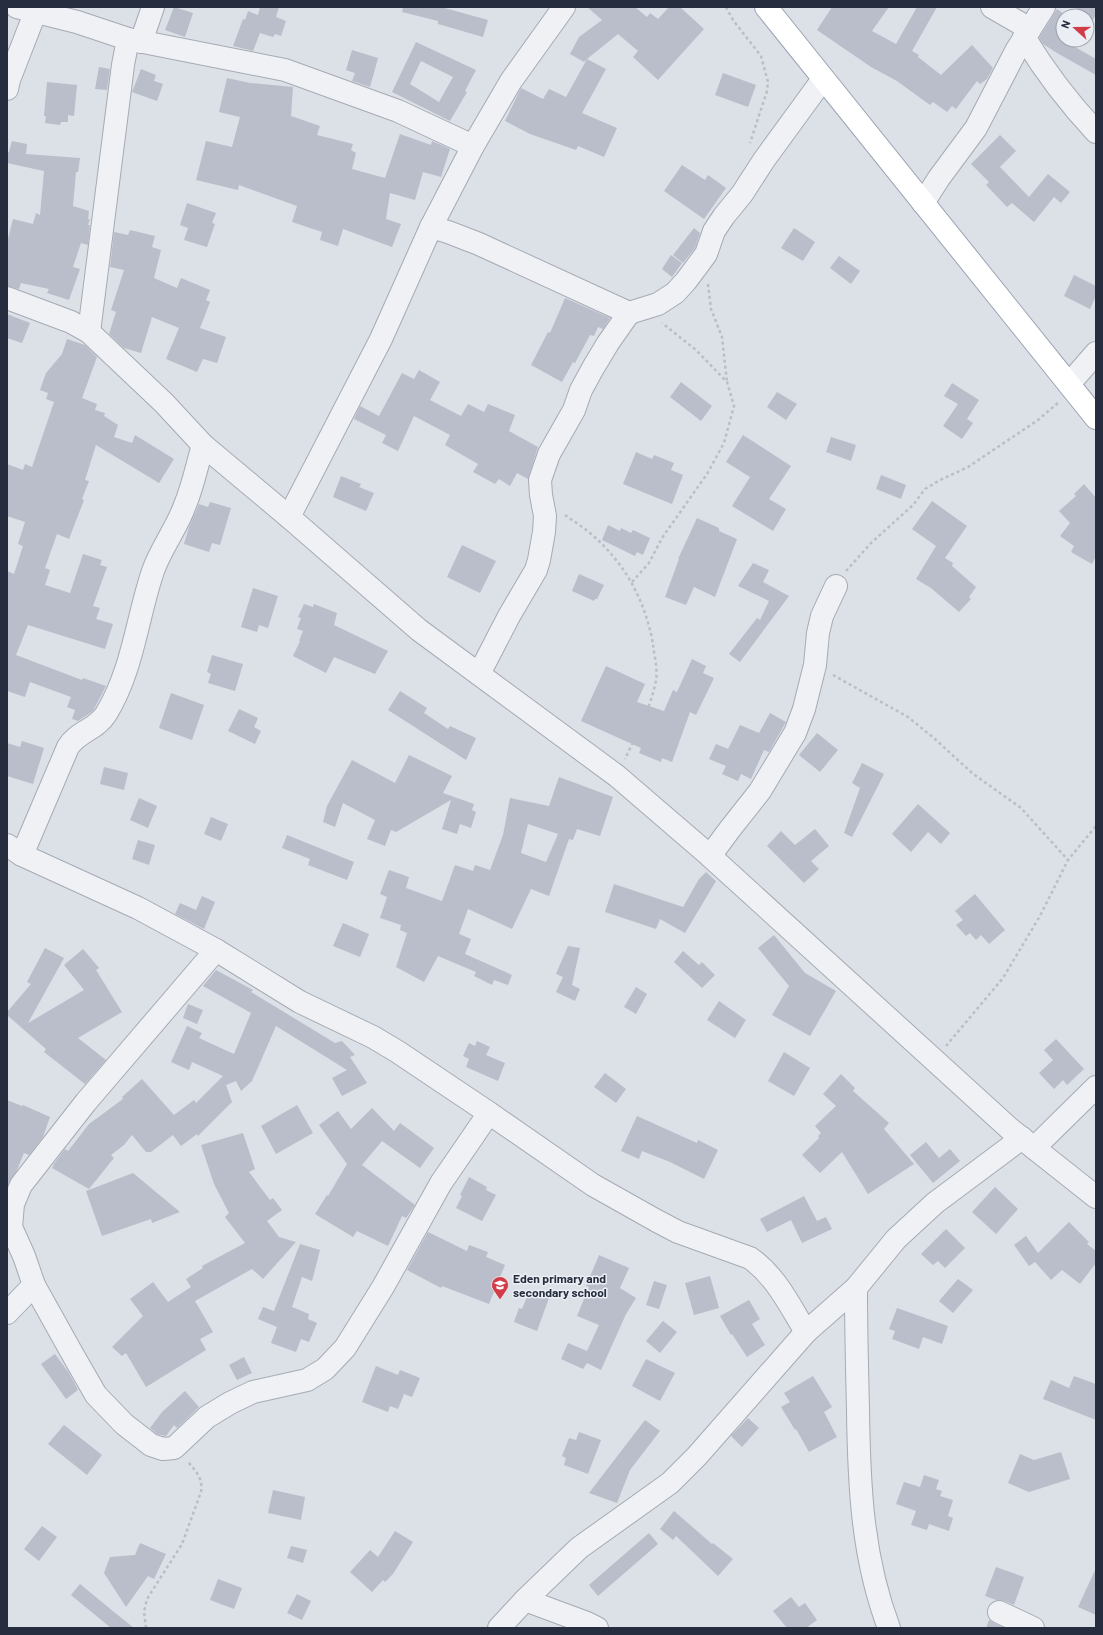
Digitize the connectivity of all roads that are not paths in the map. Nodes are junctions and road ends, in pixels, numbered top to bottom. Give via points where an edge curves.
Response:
1 (153, 7) edge
2 (564, 7) edge
3 (766, 7) edge
4 (992, 7) edge
5 (1044, 7) edge
6 (26, 10) edge
7 (1027, 33) junction
8 (134, 41) junction
9 (824, 79) junction
10 (7, 89) edge
11 (1096, 132) edge
12 (473, 146) junction
13 (923, 203) junction
14 (431, 227) junction
15 (7, 298) edge
16 (637, 311) junction
17 (89, 332) junction
18 (1096, 353) edge
19 (1071, 387) junction
20 (1096, 418) edge
21 (203, 444) junction
22 (289, 517) junction
23 (836, 586) road end
24 (478, 674) junction
25 (15, 850) edge
26 (710, 856) junction
27 (216, 950) junction
28 (1096, 1087) edge
29 (489, 1113) junction
30 (1028, 1143) junction
31 (1096, 1197) edge
32 (34, 1285) junction
33 (856, 1288) junction
34 (7, 1313) edge
35 (806, 1332) junction
36 (525, 1600) junction
37 (999, 1612) dead end
38 (499, 1628) edge
39 (597, 1628) edge
40 (889, 1628) edge
41 (1033, 1628) edge

1 - 8 street
2 - 12 street via 510,81
3 - 9 main road
4 - 7 street
5 - 7 street
6 - 8 street via 77,22
6 - 10 street
7 - 11 street via 1039,63
7 - 13 street via 976,128
8 - 12 street via 285,70 398,111
8 - 17 street via 123,65
9 - 13 main road
9 - 16 street via 724,216 714,231 706,254 675,293 658,304
12 - 14 street
13 - 19 main road
14 - 16 street via 480,244
14 - 22 street via 381,339
15 - 17 street via 71,322
16 - 24 street via 608,343 549,454 540,480 545,516 536,570
17 - 21 street
18 - 19 street
19 - 20 main road
21 - 22 street
21 - 25 street via 185,506 154,568 143,602 133,649 107,713 101,721 73,740 68,747
22 - 24 street via 419,630
23 - 26 street via 822,616 804,709 795,733 760,791
24 - 26 street via 617,776
25 - 27 street via 138,908
26 - 30 street
27 - 29 street via 300,1002 374,1037
27 - 32 street via 86,1102 21,1185 13,1204 11,1227
28 - 30 street
29 - 32 street via 441,1183 383,1287 345,1348 325,1369 307,1380 253,1392 230,1403 207,1417 174,1448 163,1449 151,1445 124,1424 96,1395
29 - 35 street via 606,1192 678,1232 744,1256 760,1265 772,1278
30 - 31 street
30 - 33 street via 935,1203 896,1239
32 - 34 street
33 - 35 street
33 - 40 street via 859,1470 863,1519 869,1564
35 - 36 street via 670,1483 579,1548
36 - 38 street
36 - 39 street
37 - 41 street

